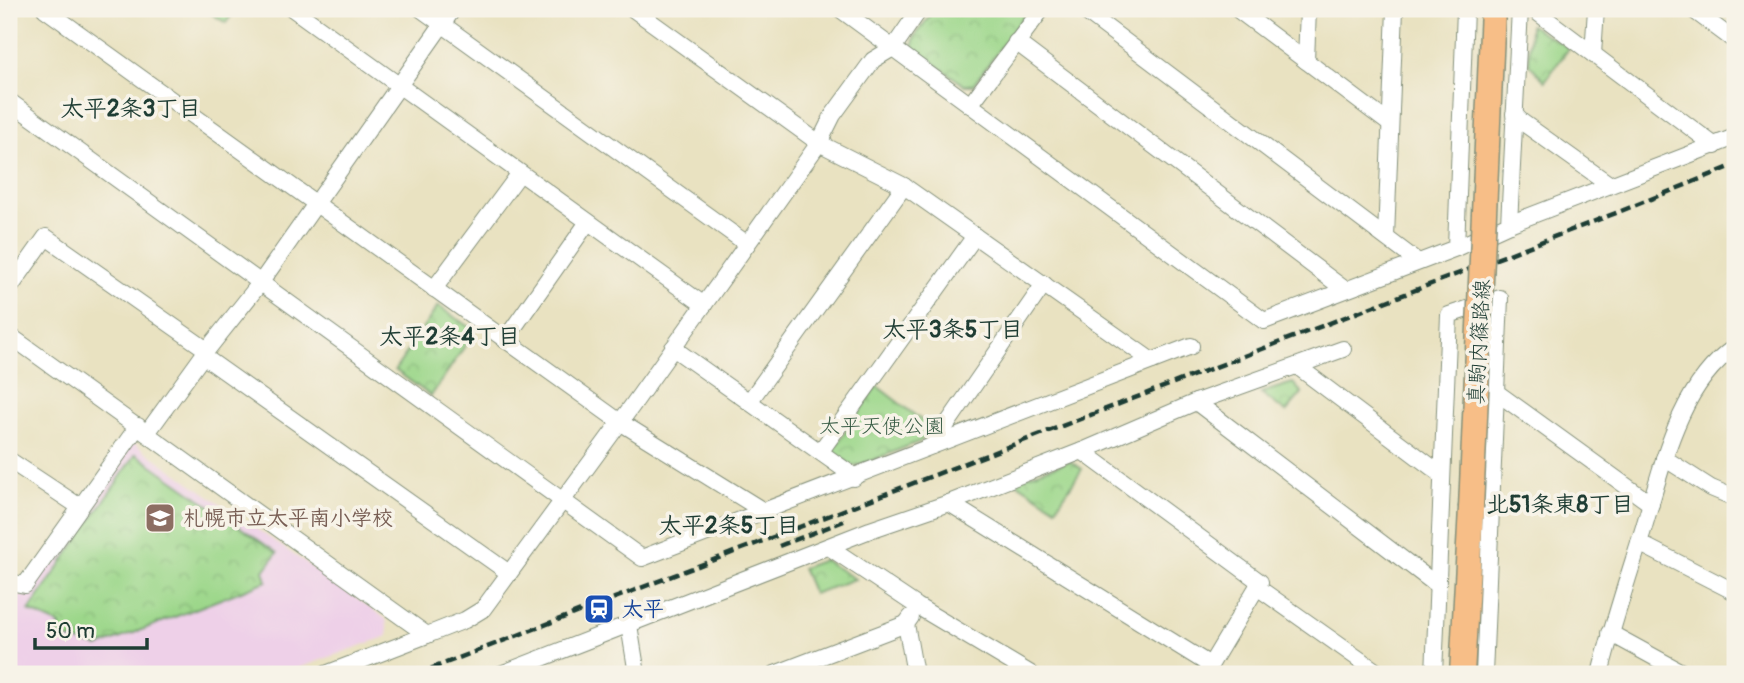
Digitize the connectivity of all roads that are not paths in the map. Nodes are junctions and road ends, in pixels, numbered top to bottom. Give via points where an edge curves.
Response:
1 (46, 9) edge
2 (293, 9) edge
3 (421, 9) edge
4 (453, 9) edge
5 (633, 9) edge
6 (840, 9) edge
7 (920, 9) edge
8 (1042, 9) edge
9 (1082, 9) edge
10 (1237, 9) edge
11 (1308, 9) edge
12 (1395, 9) edge
13 (1465, 9) edge
14 (1493, 9) edge
15 (1520, 9) edge
16 (1533, 9) edge
17 (1595, 9) edge
18 (1692, 9) edge
19 (442, 24) junction
20 (1732, 32) edge
21 (1016, 42) junction
22 (893, 48) junction
23 (1593, 54) junction
24 (1306, 61) junction
25 (398, 85) junction
26 (9, 101) edge
27 (970, 105) junction
28 (1514, 114) junction
29 (1390, 124) junction
30 (1735, 137) edge
31 (818, 143) junction
32 (1714, 146) junction
33 (520, 173) junction
34 (1609, 184) junction
35 (904, 186) junction
36 (317, 205) junction
37 (588, 222) junction
38 (1509, 224) junction
39 (975, 236) junction
40 (1386, 237) junction
41 (747, 244) junction
42 (1456, 248) junction
43 (1418, 262) junction
44 (261, 282) junction
45 (1044, 284) junction
46 (9, 289) edge
47 (435, 289) junction
48 (1344, 289) junction
49 (704, 305) junction
50 (9, 335) edge
51 (505, 340) junction
52 (1191, 346) dead end
53 (1735, 347) edge
54 (673, 348) junction
55 (1342, 349) dead end
56 (205, 353) junction
57 (1152, 361) junction
58 (1297, 366) junction
59 (1496, 392) junction
60 (749, 402) junction
61 (1196, 402) junction
62 (620, 422) junction
63 (143, 429) junction
64 (932, 446) junction
65 (1082, 451) junction
66 (820, 452) junction
67 (1664, 458) junction
68 (9, 460) edge
69 (1442, 475) junction
70 (853, 478) junction
71 (1735, 498) edge
72 (563, 500) junction
73 (949, 503) junction
74 (1651, 504) junction
75 (80, 507) junction
76 (765, 512) junction
77 (1639, 543) junction
78 (829, 547) junction
79 (509, 573) junction
80 (9, 582) edge
81 (1438, 586) junction
82 (1257, 587) junction
83 (1735, 592) edge
84 (917, 606) junction
85 (906, 624) junction
86 (629, 625) junction
87 (1611, 633) junction
88 (427, 635) junction
89 (1207, 672) edge
90 (326, 674) edge
91 (501, 674) edge
92 (637, 674) edge
93 (775, 674) edge
94 (915, 674) edge
95 (1031, 674) edge
96 (1380, 674) edge
97 (1434, 674) edge
98 (1462, 674) edge
99 (1483, 674) edge
100 (1600, 674) edge
101 (1685, 674) edge

1 - 36 street
2 - 25 street
3 - 19 street
4 - 19 street
5 - 31 street
6 - 22 street
7 - 22 street
8 - 21 street
9 - 40 street
10 - 24 street
11 - 24 street
12 - 29 street
13 - 42 street
14 - 98 main road, 真駒内篠路線, bridge
15 - 28 street
16 - 23 street
17 - 23 street
18 - 20 street
19 - 25 street
19 - 41 street
21 - 27 street
21 - 48 street
22 - 27 street
22 - 31 street via 873,60
23 - 32 street
24 - 29 street
25 - 33 street
25 - 36 street
26 - 44 street
27 - 48 street via 1264,321
28 - 34 street
28 - 38 street
29 - 40 street
30 - 32 street
31 - 35 street
31 - 41 street
32 - 34 street
33 - 37 street
33 - 47 street
34 - 38 street
35 - 39 street
35 - 60 street
36 - 44 street
36 - 47 street
37 - 49 street
37 - 51 street
38 - 42 street
39 - 45 street
39 - 66 street
40 - 43 street
41 - 49 street
42 - 43 street
43 - 48 street
44 - 56 street
44 - 72 street
45 - 57 street
45 - 64 street
46 - 56 street via 46,237
47 - 51 street
49 - 54 street
50 - 63 street
51 - 62 street
52 - 57 street
53 - 67 street via 1723,355 1691,397
54 - 60 street
54 - 62 street
55 - 58 street
56 - 63 street
56 - 79 street
57 - 64 street
58 - 61 street
58 - 69 street
59 - 69 street via 1500,298 1449,315
59 - 74 street
59 - 99 street
60 - 66 street
61 - 65 street
61 - 81 street
62 - 72 street
62 - 76 street
63 - 75 street
63 - 88 street
64 - 70 street
65 - 73 street
65 - 82 street via 1260,582
66 - 70 street
67 - 71 street
67 - 74 street
68 - 75 street
69 - 81 street
70 - 76 street
72 - 76 street via 642,558
72 - 79 street
73 - 78 street
73 - 89 street
74 - 77 street
75 - 80 street via 26,585
77 - 83 street
77 - 87 street
78 - 84 street
78 - 86 street
79 - 88 street via 483,608
81 - 97 street
82 - 89 street
82 - 96 street
84 - 85 street
84 - 95 street
85 - 93 street
85 - 94 street
86 - 91 street
86 - 92 street
87 - 100 street
87 - 101 street
88 - 90 street

